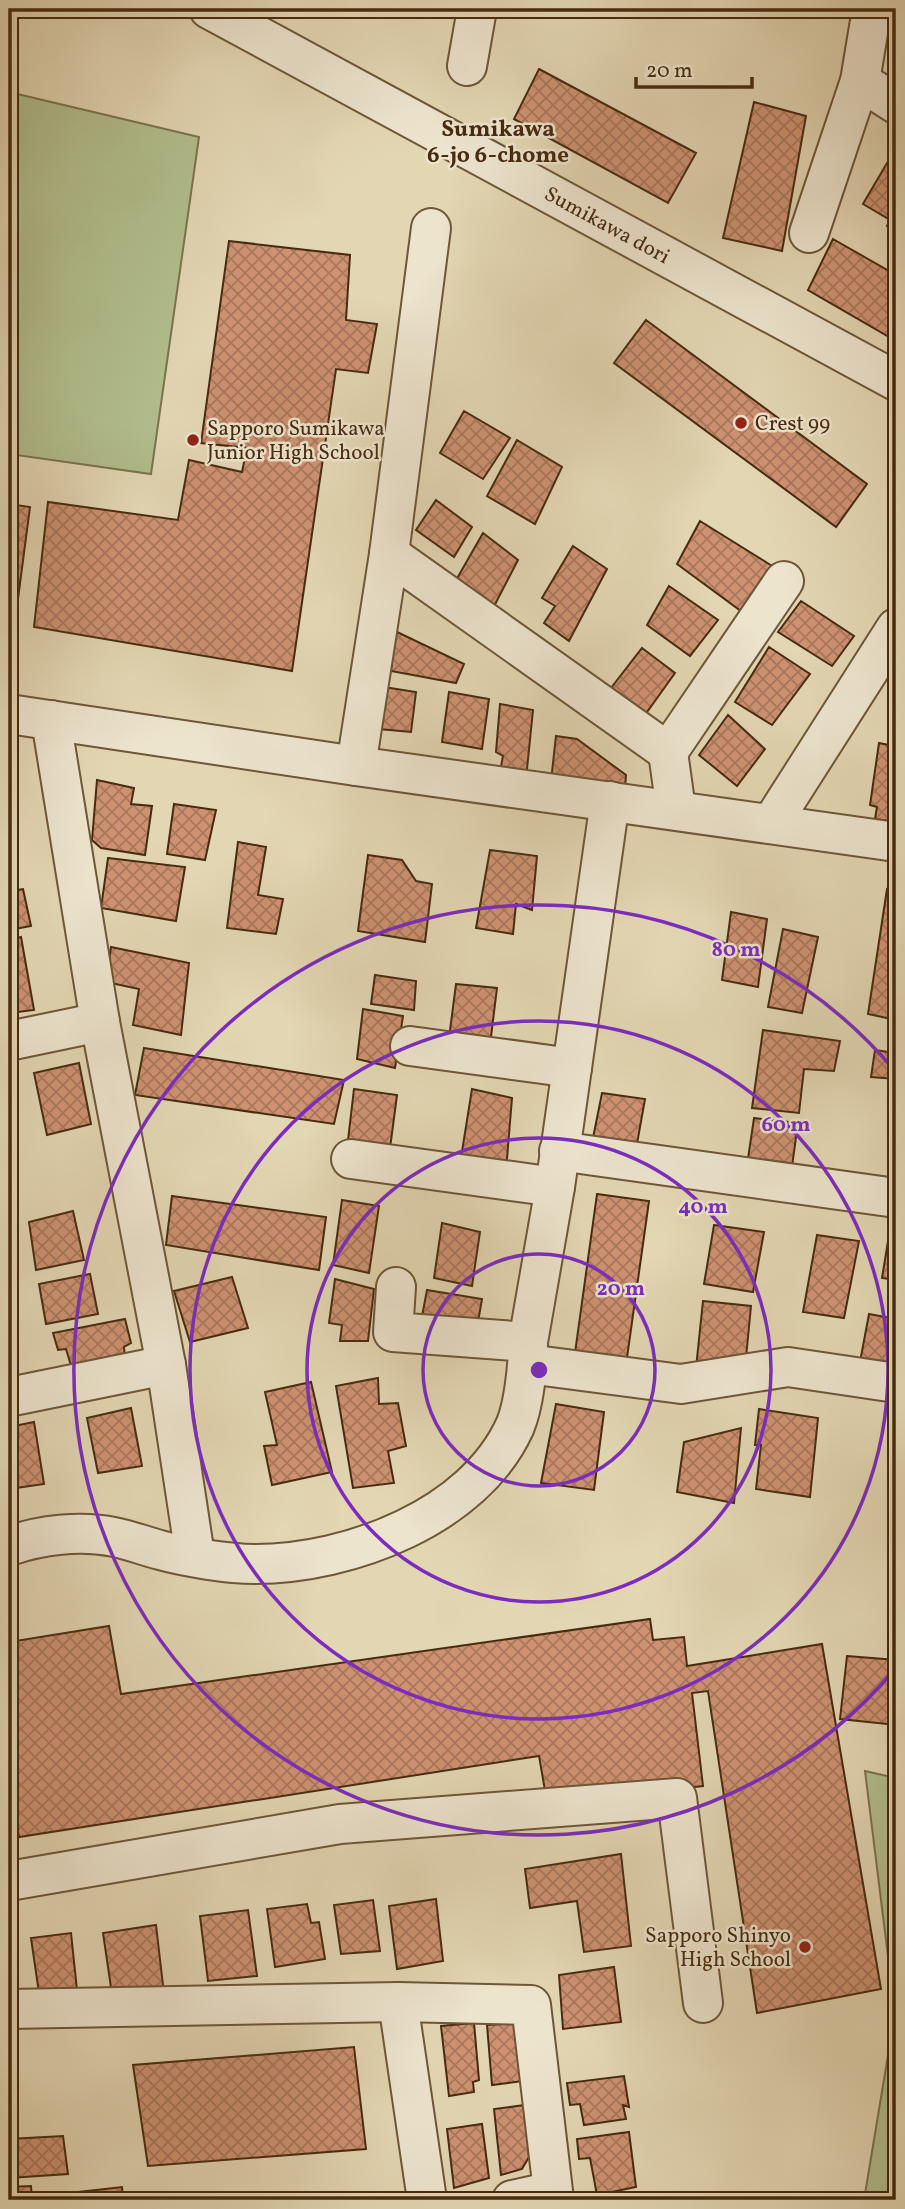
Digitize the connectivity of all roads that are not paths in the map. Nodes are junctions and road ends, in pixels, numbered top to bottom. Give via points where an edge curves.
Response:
1 (209, 9) edge
2 (477, 9) edge
3 (872, 9) edge
4 (467, 66) dead end
5 (860, 81) junction
6 (896, 104) edge
7 (431, 228) dead end
8 (809, 233) dead end
9 (896, 381) edge
10 (389, 554) junction
11 (785, 581) dead end
12 (896, 628) edge
13 (9, 714) edge
14 (51, 720) junction
15 (668, 752) junction
16 (356, 766) junction
17 (610, 801) junction
18 (676, 810) junction
19 (771, 824) junction
20 (896, 842) edge
21 (100, 1022) junction
22 (9, 1041) edge
23 (410, 1046) dead end
24 (572, 1068) junction
25 (351, 1159) dead end
26 (557, 1169) junction
27 (896, 1198) edge
28 (396, 1287) dead end
29 (528, 1353) junction
30 (166, 1365) junction
31 (896, 1383) edge
32 (9, 1397) edge
33 (9, 1546) edge
34 (195, 1556) junction
35 (9, 1881) edge
36 (398, 2002) junction
37 (703, 2003) dead end
38 (9, 2009) edge
39 (427, 2200) edge
40 (512, 2200) edge

1 - 9 street, Sumikawa dori
2 - 4 street
3 - 5 street
5 - 6 street
5 - 8 street
7 - 10 street
10 - 15 street
10 - 16 street
11 - 15 street
12 - 19 street
13 - 14 street
14 - 16 street
14 - 21 street
15 - 18 street
16 - 17 street
17 - 18 street
17 - 24 street
18 - 19 street
19 - 20 street
21 - 22 street
21 - 30 street
23 - 24 street
24 - 26 street
25 - 26 street
26 - 27 street
26 - 29 street
28 - 29 street via 393,1332
29 - 31 street via 681,1384 788,1367
29 - 34 street via 516,1424 498,1456 466,1490 412,1525 320,1559 253,1564
30 - 32 street
30 - 34 street
33 - 34 street via 27,1539 88,1533
35 - 37 street via 341,1824 677,1798
36 - 38 street
36 - 39 street
36 - 40 street via 531,2005 554,2191

